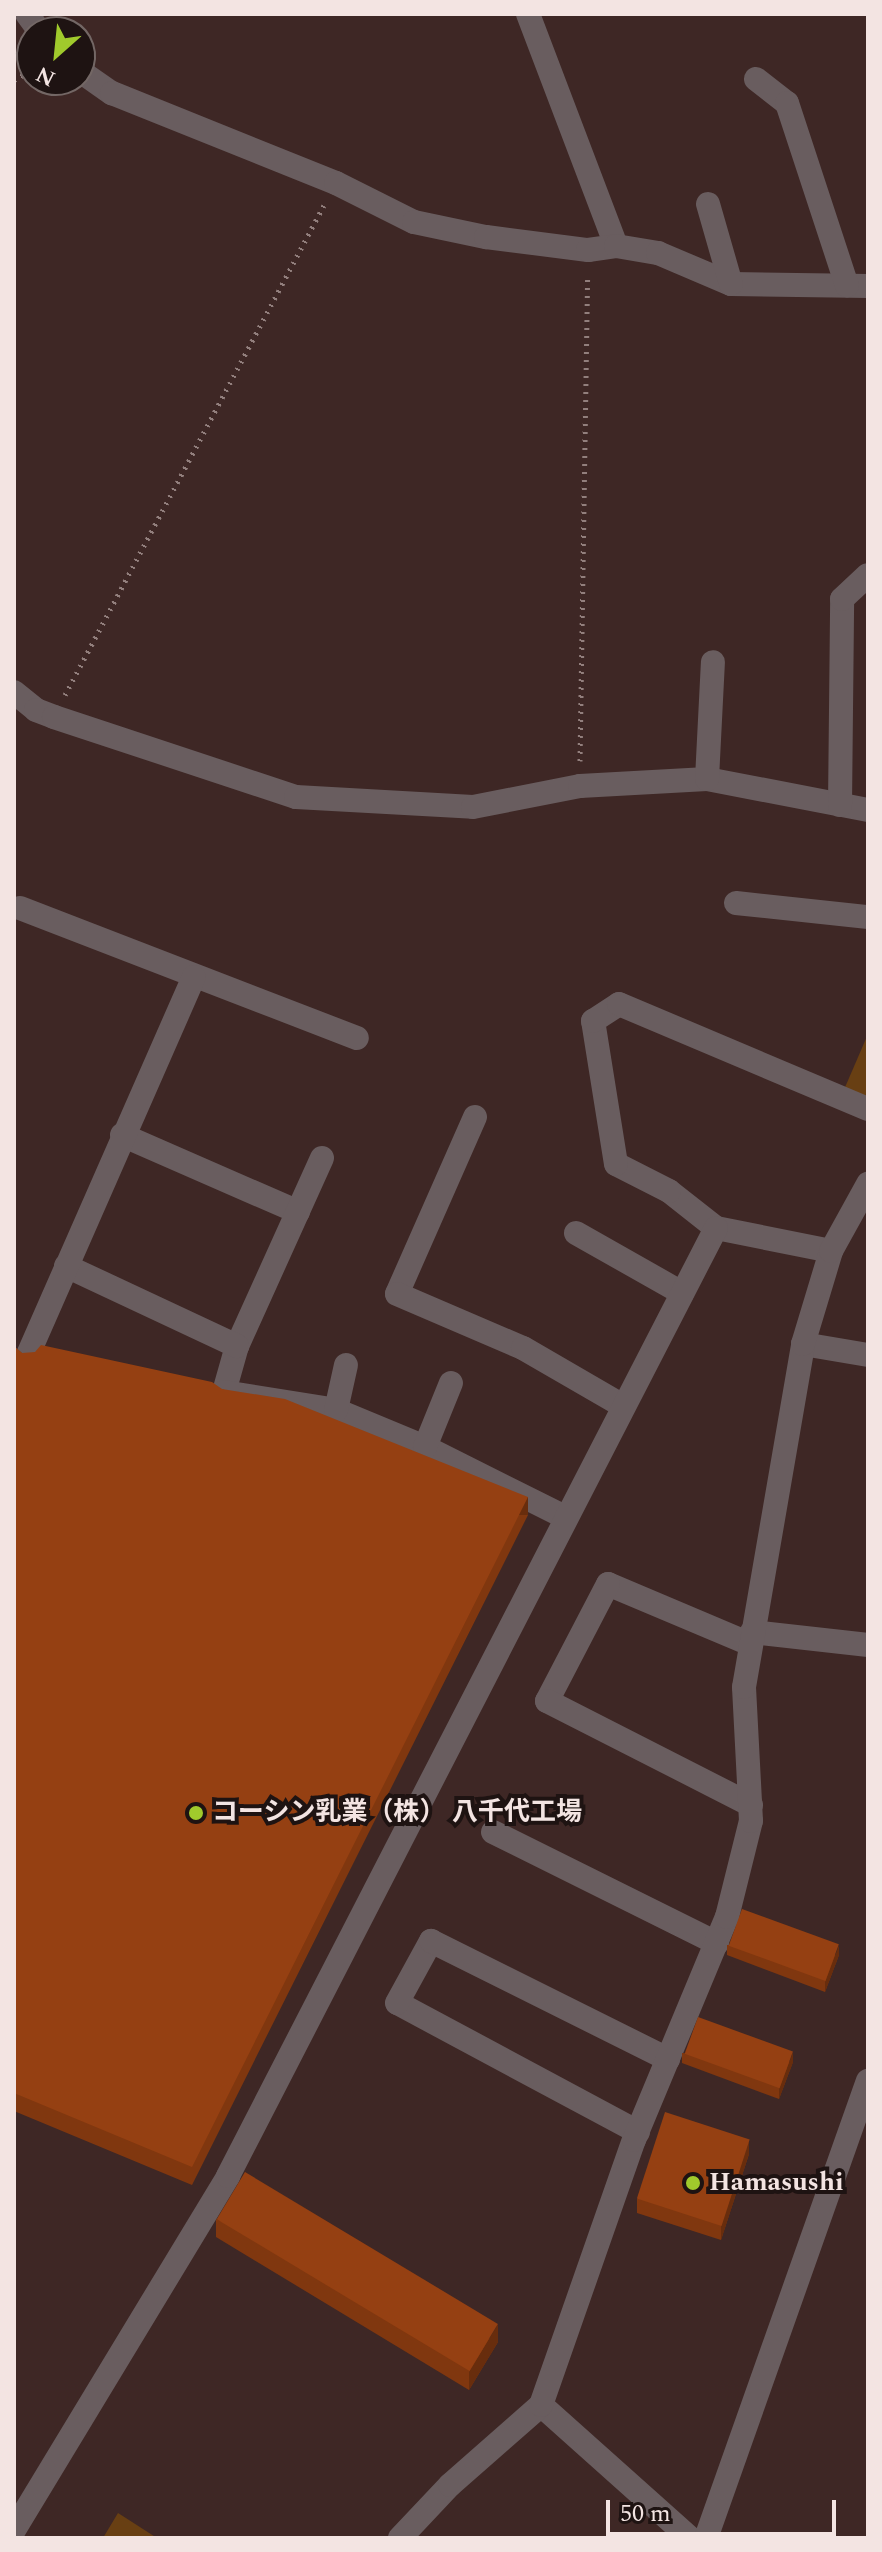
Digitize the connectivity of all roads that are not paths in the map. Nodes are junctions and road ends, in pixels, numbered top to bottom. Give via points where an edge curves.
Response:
1 (528, 14) edge
2 (756, 79) dead end
3 (96, 82) edge
4 (708, 204) dead end
5 (616, 246) junction
6 (731, 284) junction
7 (858, 285) edge
8 (868, 575) edge
9 (713, 662) dead end
10 (14, 692) edge
11 (707, 779) junction
12 (840, 805) junction
13 (868, 810) edge
14 (736, 903) dead end
15 (20, 908) dead end
16 (868, 917) edge
17 (194, 977) junction
18 (357, 1038) dead end
19 (868, 1109) edge
20 (475, 1117) dead end
21 (122, 1135) junction
22 (322, 1158) dead end
23 (868, 1184) edge
24 (298, 1212) junction
25 (716, 1228) junction
26 (576, 1233) dead end
27 (831, 1251) junction
28 (66, 1266) junction
29 (682, 1293) junction
30 (803, 1344) junction
31 (237, 1346) junction
32 (868, 1355) edge
33 (27, 1357) edge
34 (346, 1365) dead end
35 (451, 1383) dead end
36 (623, 1406) junction
37 (336, 1410) junction
38 (425, 1447) junction
39 (565, 1517) junction
40 (751, 1638) junction
41 (868, 1645) edge
42 (751, 1805) junction
43 (493, 1832) dead end
44 (717, 1943) junction
45 (668, 2059) junction
46 (868, 2081) edge
47 (638, 2132) junction
48 (541, 2405) junction
49 (14, 2530) edge
50 (400, 2538) edge
51 (690, 2538) edge
52 (706, 2538) edge

1 - 5 street
2 - 7 street via 787,103
3 - 5 street via 336,183 414,222 588,250
4 - 6 street
5 - 6 street via 658,253
6 - 7 street
8 - 12 street via 842,599
9 - 11 street
10 - 11 street via 54,717 296,797 473,807 580,786
11 - 12 street
12 - 13 street
14 - 16 street
15 - 17 street
17 - 18 street
17 - 21 street
19 - 25 street via 619,1004 593,1021 616,1164 669,1191
20 - 36 street via 397,1294 523,1348
21 - 24 street
21 - 28 street
22 - 24 street
23 - 27 street
24 - 31 street
25 - 27 street
25 - 29 street
26 - 29 street
27 - 30 street
28 - 31 street
28 - 33 street
29 - 36 street
30 - 32 street
30 - 40 street
31 - 37 street via 224,1392
34 - 37 street
35 - 38 street
36 - 39 street
37 - 38 street
38 - 39 street
39 - 49 street via 228,2176
40 - 41 street
40 - 42 street via 744,1687
40 - 42 street via 608,1584 547,1701
42 - 44 street via 748,1835
43 - 44 street
44 - 45 street
45 - 47 street
45 - 47 street via 431,1941 397,2003
46 - 52 street
47 - 48 street
48 - 50 street via 450,2485
48 - 51 street

